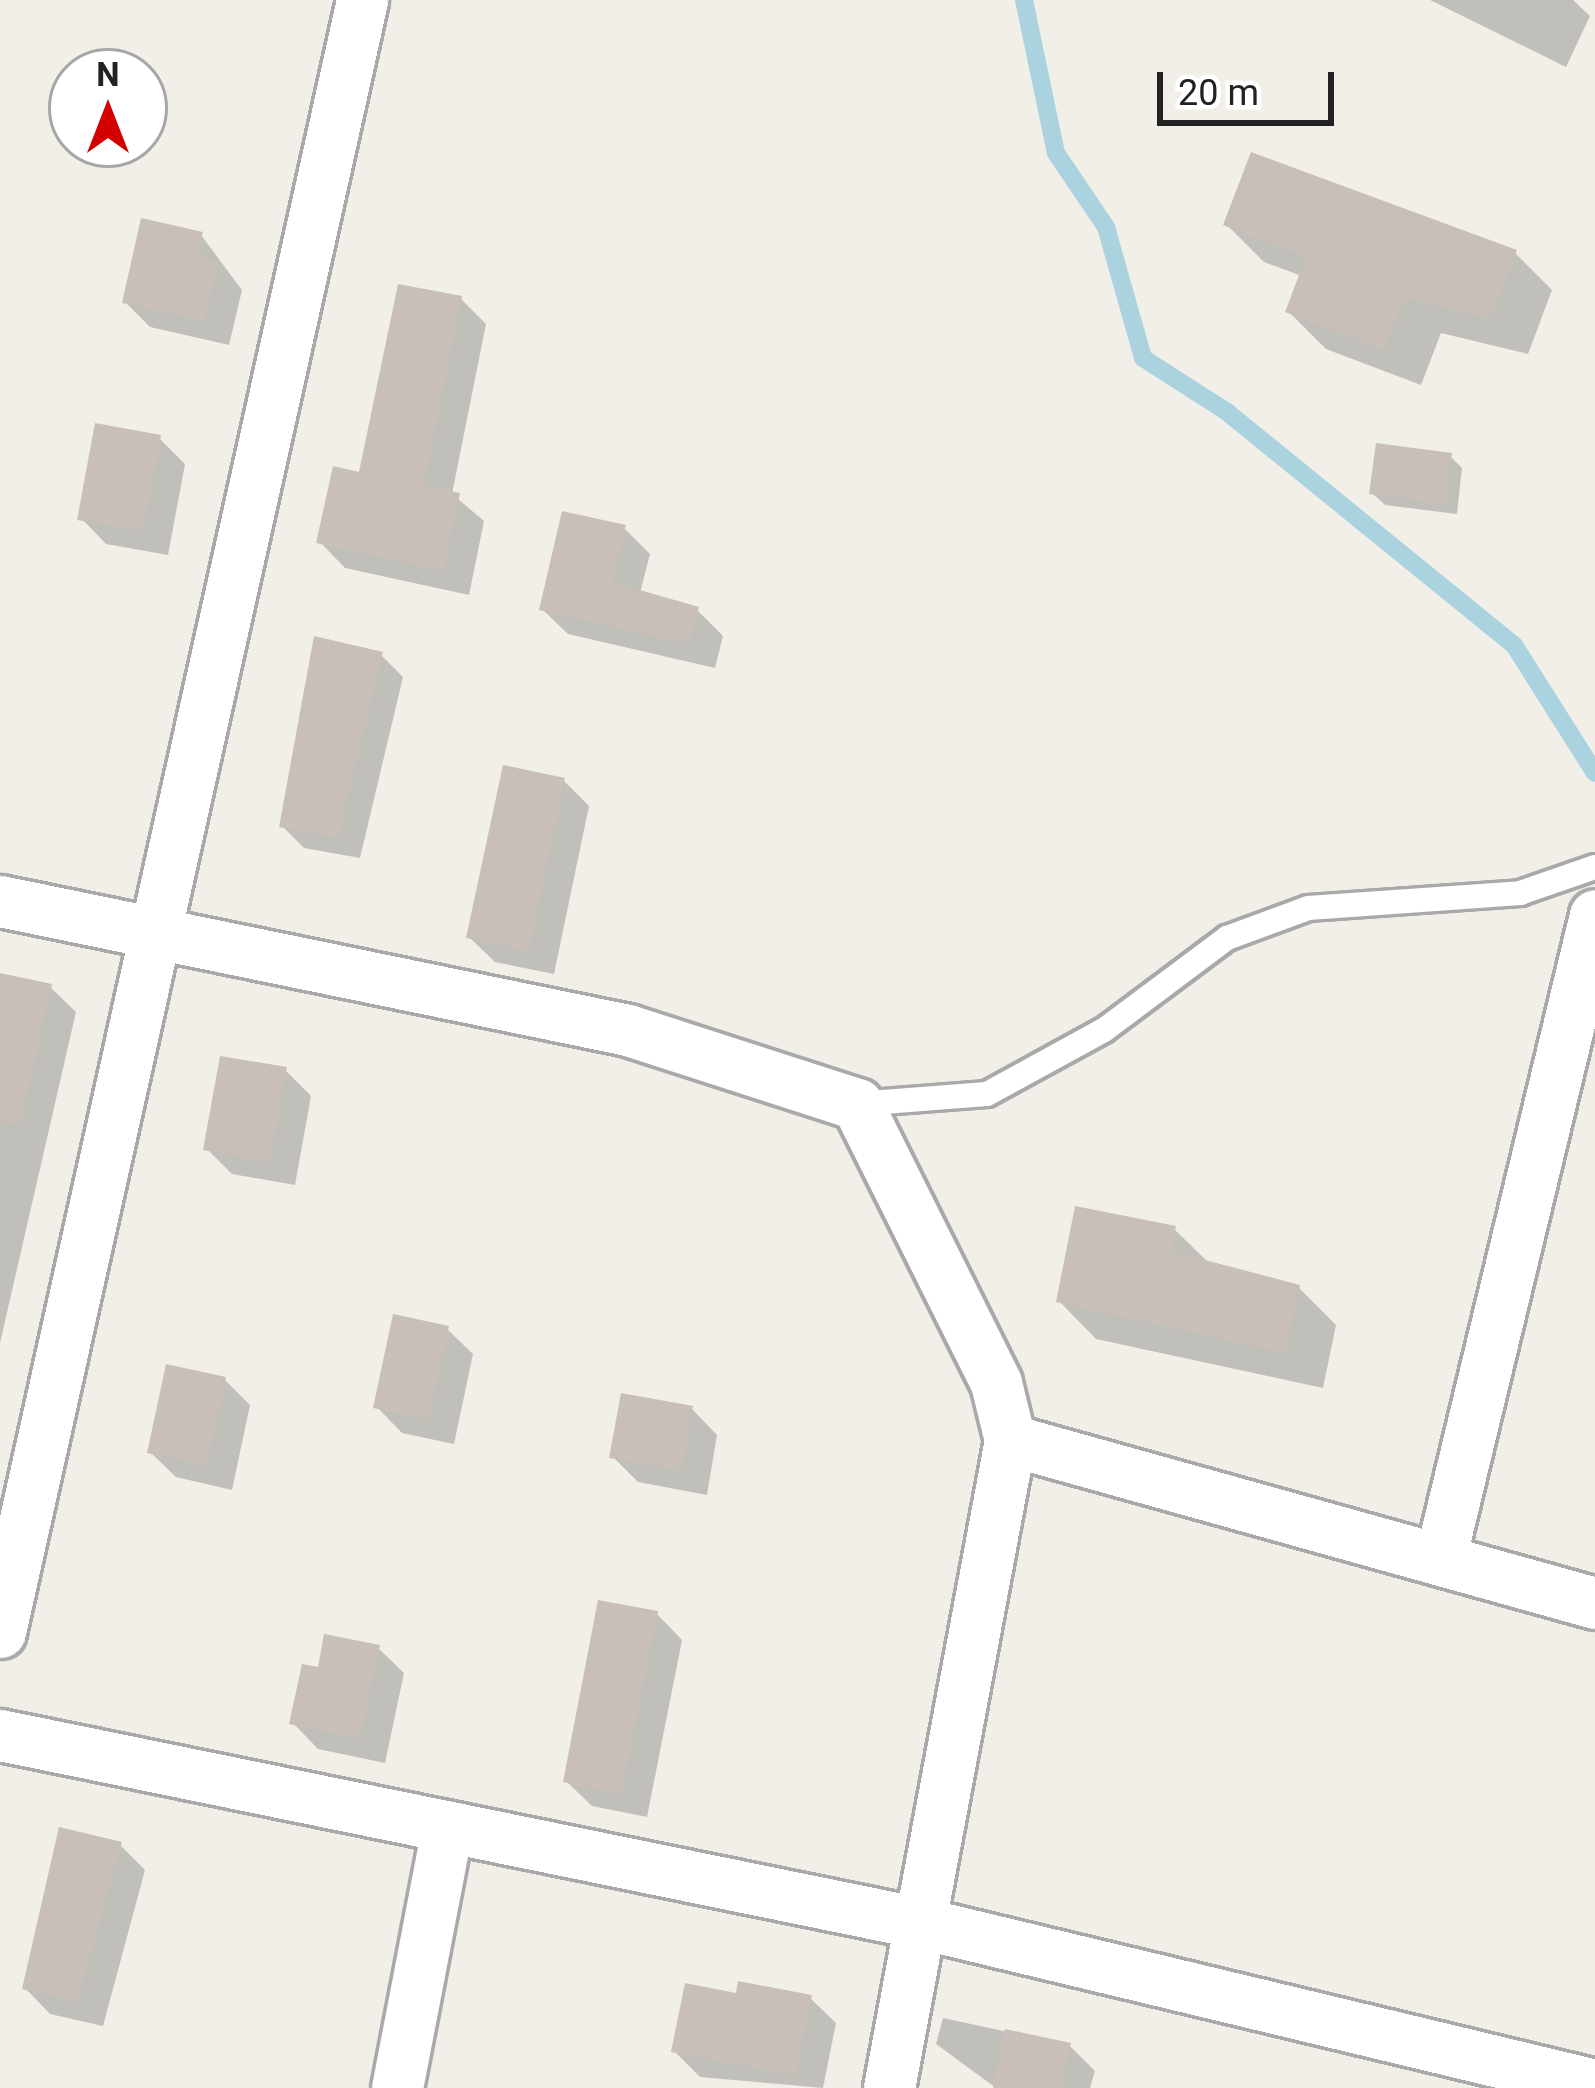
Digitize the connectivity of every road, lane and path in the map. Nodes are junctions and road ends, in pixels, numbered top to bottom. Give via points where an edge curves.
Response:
1 (362, 0) edge
2 (1595, 867) edge
3 (0, 901) edge
4 (1595, 915) edge
5 (150, 930) junction
6 (857, 1104) junction
7 (1010, 1440) junction
8 (1441, 1555) junction
9 (1595, 1603) edge
10 (0, 1632) edge
11 (0, 1735) edge
12 (447, 1828) junction
13 (925, 1924) junction
14 (1573, 2084) edge
15 (397, 2088) edge
16 (889, 2088) edge

1 - 5 street
2 - 6 lane via 1520,893 1308,908 1227,938 1103,1030 987,1094
3 - 5 street
4 - 8 street
5 - 6 street via 628,1030
5 - 10 street
6 - 7 street via 996,1383
7 - 8 street
7 - 13 street
8 - 9 street
11 - 12 street
12 - 13 street
12 - 15 street
13 - 14 street
13 - 16 street

